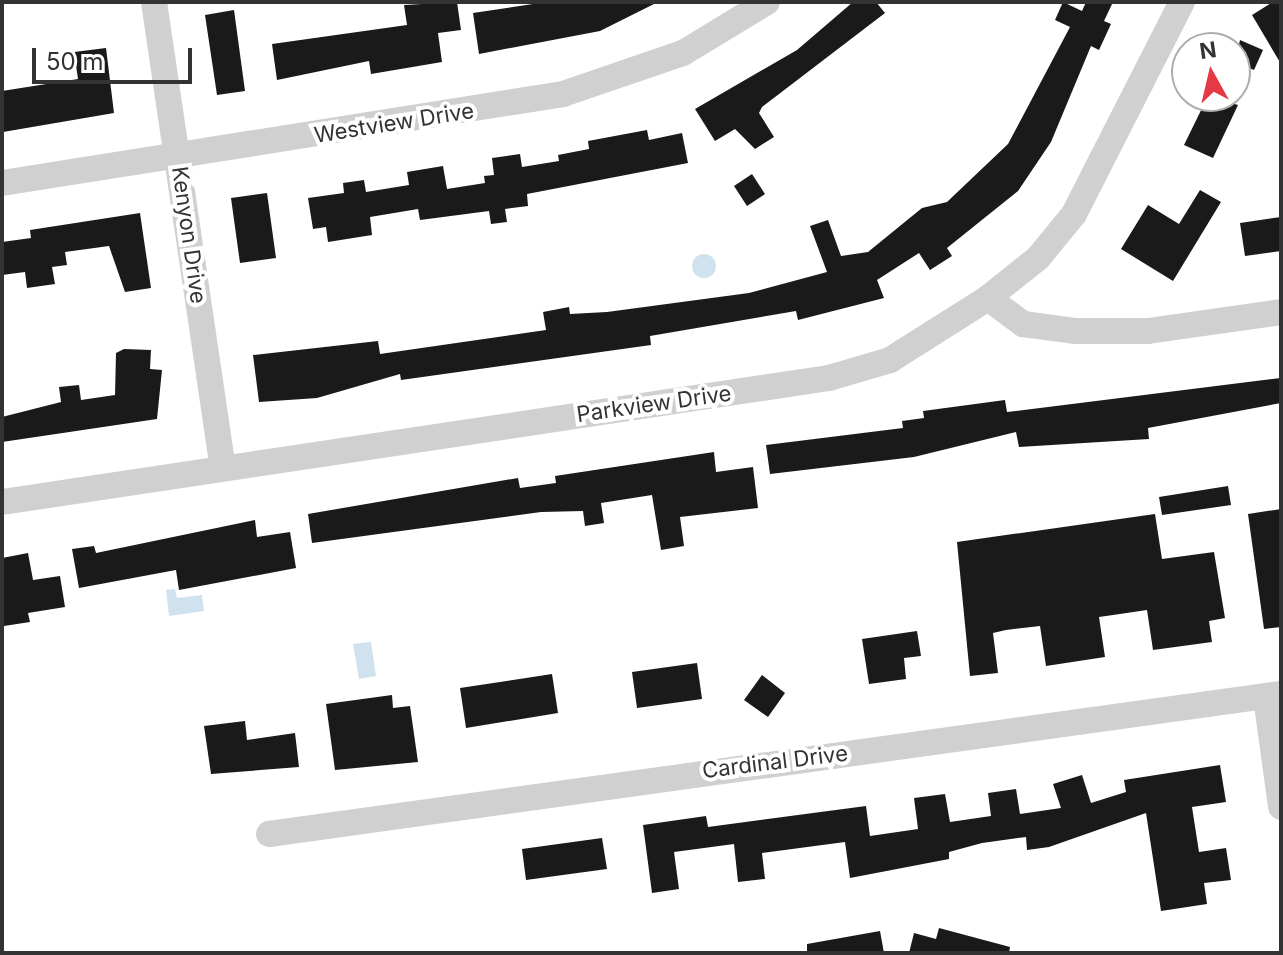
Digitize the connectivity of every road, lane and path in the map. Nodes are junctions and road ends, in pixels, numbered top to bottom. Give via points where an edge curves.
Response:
1 (154, 2) edge
2 (767, 2) edge
3 (1182, 2) edge
4 (177, 156) junction
5 (2, 183) edge
6 (988, 298) junction
7 (1281, 312) edge
8 (223, 468) junction
9 (2, 502) edge
10 (1273, 696) edge
11 (1281, 807) edge
12 (269, 834) dead end

1 - 4 street, Kenyon Drive
2 - 4 street, Westview Drive via 683,53 563,94
3 - 6 street, Parkview Drive via 1074,214 1038,258
4 - 5 street, Westview Drive
4 - 8 street, Kenyon Drive
6 - 7 street via 1023,324 1075,331 1148,331
6 - 8 street, Parkview Drive via 890,360 829,378
8 - 9 street, Parkview Drive
10 - 11 street
10 - 12 street, Cardinal Drive

